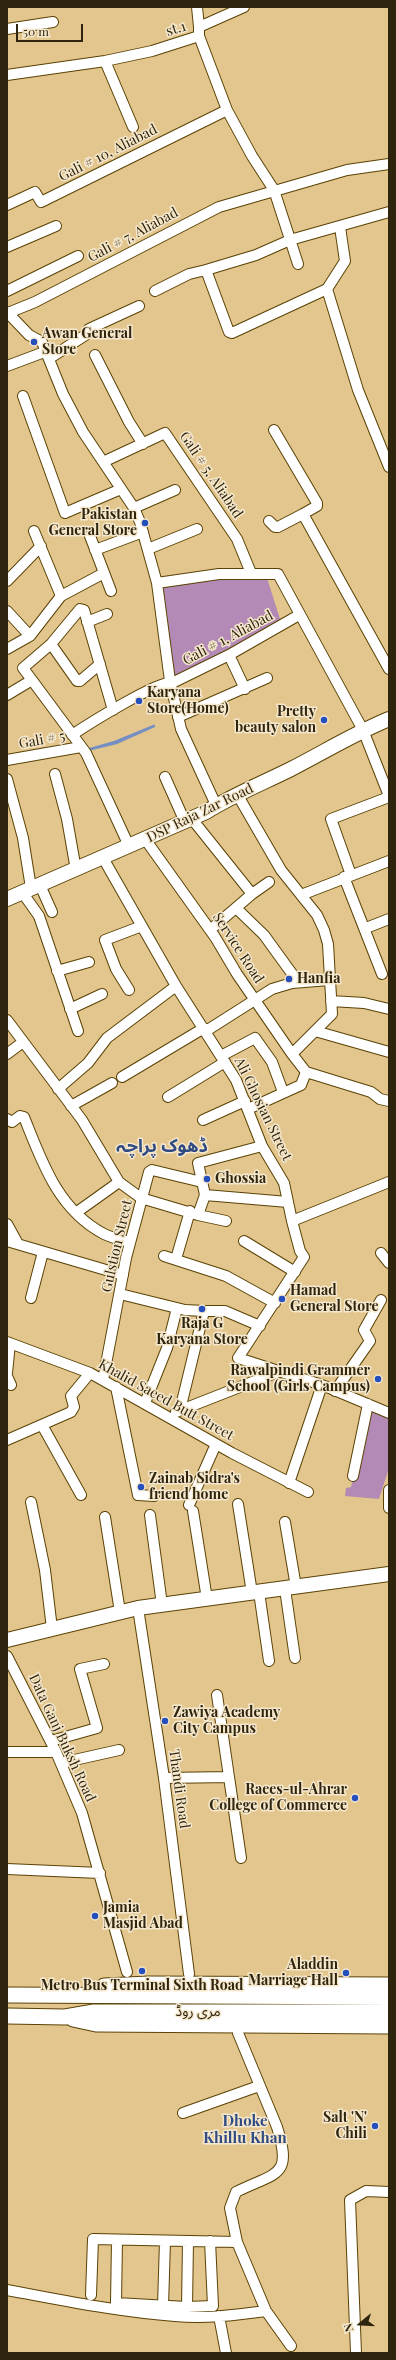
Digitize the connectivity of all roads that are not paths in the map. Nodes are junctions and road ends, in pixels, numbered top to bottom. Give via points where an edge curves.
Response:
1 (197, 7) edge
2 (244, 7) edge
3 (52, 22) dead end
4 (7, 29) edge
5 (199, 32) junction
6 (105, 61) junction
7 (7, 75) edge
8 (227, 110) junction
9 (133, 128) dead end
10 (389, 164) edge
11 (274, 190) junction
12 (7, 205) edge
13 (389, 212) edge
14 (56, 226) dead end
15 (340, 227) junction
16 (290, 240) junction
17 (7, 247) edge
18 (78, 256) dead end
19 (298, 264) dead end
20 (206, 270) junction
21 (327, 289) junction
22 (7, 291) edge
23 (154, 291) dead end
24 (139, 306) dead end
25 (7, 312) edge
26 (49, 354) junction
27 (95, 355) dead end
28 (7, 366) edge
29 (23, 396) dead end
30 (274, 430) dead end
31 (143, 444) junction
32 (104, 462) junction
33 (389, 467) edge
34 (121, 489) junction
35 (175, 490) dead end
36 (134, 508) junction
37 (303, 514) junction
38 (269, 521) dead end
39 (198, 529) dead end
40 (34, 531) dead end
41 (143, 532) junction
42 (90, 536) dead end
43 (41, 546) junction
44 (148, 549) junction
45 (95, 550) junction
46 (104, 573) junction
47 (251, 573) junction
48 (7, 581) edge
49 (157, 583) junction
50 (111, 591) dead end
51 (61, 596) junction
52 (7, 610) edge
53 (107, 614) dead end
54 (299, 615) junction
55 (87, 622) junction
56 (30, 636) junction
57 (50, 644) junction
58 (7, 649) edge
59 (230, 655) junction
60 (100, 664) junction
61 (389, 669) edge
62 (266, 678) dead end
63 (32, 680) junction
64 (170, 681) junction
65 (244, 689) junction
66 (7, 695) edge
67 (113, 710) junction
68 (178, 717) junction
69 (389, 719) edge
70 (363, 730) junction
71 (72, 735) junction
72 (81, 747) junction
73 (7, 760) edge
74 (55, 774) dead end
75 (165, 777) dead end
76 (7, 779) edge
77 (237, 794) junction
78 (389, 796) edge
79 (11, 804) edge
80 (216, 806) junction
81 (188, 820) junction
82 (145, 839) junction
83 (129, 846) junction
84 (103, 858) junction
85 (389, 861) edge
86 (76, 870) junction
87 (347, 876) junction
88 (269, 882) dead end
89 (31, 888) junction
90 (252, 894) junction
91 (301, 895) junction
92 (7, 899) edge
93 (236, 908) junction
94 (52, 912) dead end
95 (389, 920) edge
96 (142, 926) junction
97 (366, 928) junction
98 (210, 930) junction
99 (89, 962) dead end
100 (57, 971) junction
101 (382, 974) dead end
102 (329, 980) junction
103 (298, 982) junction
104 (176, 986) junction
105 (129, 990) dead end
106 (102, 994) dead end
107 (255, 999) junction
108 (331, 1001) junction
109 (70, 1009) junction
110 (389, 1009) edge
111 (7, 1020) edge
112 (205, 1029) junction
113 (78, 1031) dead end
114 (315, 1031) junction
115 (23, 1042) junction
116 (389, 1052) edge
117 (7, 1054) edge
118 (292, 1054) junction
119 (223, 1059) junction
120 (306, 1072) junction
121 (122, 1077) dead end
122 (112, 1083) dead end
123 (58, 1089) junction
124 (283, 1092) junction
125 (168, 1097) dead end
126 (389, 1101) edge
127 (246, 1105) junction
128 (71, 1106) junction
129 (7, 1119) edge
130 (203, 1120) dead end
131 (262, 1146) junction
132 (119, 1182) junction
133 (202, 1182) junction
134 (389, 1182) edge
135 (205, 1195) junction
136 (141, 1198) junction
137 (288, 1202) junction
138 (77, 1212) junction
139 (194, 1213) junction
140 (226, 1221) dead end
141 (292, 1221) junction
142 (7, 1224) edge
143 (7, 1241) edge
144 (244, 1241) dead end
145 (130, 1242) junction
146 (18, 1244) junction
147 (42, 1252) junction
148 (381, 1253) dead end
149 (164, 1256) dead end
150 (176, 1259) junction
151 (389, 1263) edge
152 (294, 1272) junction
153 (123, 1275) junction
154 (120, 1294) junction
155 (31, 1298) dead end
156 (381, 1300) dead end
157 (275, 1303) junction
158 (176, 1308) junction
159 (204, 1311) junction
160 (260, 1326) junction
161 (8, 1343) edge
162 (278, 1372) junction
163 (7, 1373) edge
164 (90, 1373) junction
165 (103, 1380) junction
166 (322, 1385) junction
167 (116, 1387) junction
168 (335, 1391) junction
169 (145, 1404) junction
170 (368, 1404) junction
171 (180, 1410) junction
172 (389, 1413) edge
173 (166, 1416) junction
174 (42, 1425) junction
175 (7, 1440) edge
176 (216, 1444) junction
177 (352, 1476) dead end
178 (289, 1483) junction
179 (389, 1490) edge
180 (308, 1492) dead end
181 (81, 1495) dead end
182 (154, 1496) dead end
183 (31, 1502) dead end
184 (238, 1504) dead end
185 (389, 1508) edge
186 (150, 1515) dead end
187 (105, 1517) dead end
188 (285, 1522) dead end
189 (389, 1574) edge
190 (291, 1588) junction
191 (255, 1593) junction
192 (207, 1599) junction
193 (162, 1604) junction
194 (138, 1608) junction
195 (120, 1612) junction
196 (52, 1629) junction
197 (7, 1640) edge
198 (7, 1656) edge
199 (295, 1658) dead end
200 (269, 1661) dead end
201 (104, 1664) dead end
202 (217, 1695) dead end
203 (51, 1742) junction
204 (119, 1750) dead end
205 (7, 1752) edge
206 (56, 1752) junction
207 (61, 1763) junction
208 (229, 1777) junction
209 (164, 1778) junction
210 (241, 1858) dead end
211 (7, 1869) edge
212 (100, 1872) junction
213 (127, 1972) dead end
214 (189, 1974) dead end
215 (389, 1985) edge
216 (7, 1995) edge
217 (58, 1996) junction
218 (389, 1997) edge
219 (389, 2012) edge
220 (7, 2016) edge
221 (65, 2017) junction
222 (389, 2026) edge
223 (238, 2033) dead end
224 (259, 2086) junction
225 (183, 2113) dead end
226 (389, 2192) edge
227 (117, 2240) junction
228 (165, 2241) junction
229 (188, 2241) junction
230 (210, 2241) junction
231 (237, 2242) junction
232 (7, 2290) edge
233 (91, 2295) dead end
234 (163, 2306) junction
235 (187, 2307) junction
236 (266, 2311) junction
237 (219, 2316) junction
238 (291, 2346) dead end
239 (226, 2353) edge
240 (356, 2353) edge

1 - 5 street
2 - 5 street, st.1
3 - 4 street
5 - 6 street, st.1 via 152,51
5 - 8 street
6 - 7 street, st.1
6 - 9 street
8 - 11 street
8 - 12 street, Gali # 10, Aliabad via 41,202 35,192
10 - 11 street, Gali # 7, Aliabad via 347,170
11 - 16 street
11 - 25 street, Gali # 7, Aliabad via 219,207 35,302
13 - 15 street
14 - 17 street
15 - 16 street
15 - 21 street via 345,262
16 - 19 street
16 - 20 street via 256,256
18 - 22 street
20 - 21 street via 229,332 232,333
20 - 23 street via 189,274
21 - 33 street via 355,383
24 - 26 street via 89,329 87,334
25 - 26 street via 29,335 42,342
26 - 28 street
26 - 32 street via 63,394 93,449
27 - 31 street
29 - 34 street via 64,513
30 - 37 street via 317,504
31 - 32 street, Gali # 5, Aliabad
31 - 47 street, Gali # 5, Aliabad via 165,433 237,538
32 - 34 street
34 - 36 street
35 - 36 street
36 - 41 street
37 - 38 street via 278,527
37 - 61 street
39 - 44 street
40 - 43 street
41 - 44 street
41 - 45 street
42 - 45 street
43 - 48 street
43 - 51 street
44 - 49 street
45 - 46 street
46 - 50 street
46 - 51 street
47 - 49 street via 219,574
47 - 54 street via 278,574
49 - 64 street
51 - 56 street
52 - 56 street
53 - 55 street
54 - 59 street, Gali # 1, Aliabad
54 - 70 street
55 - 57 street via 84,610 80,609
55 - 60 street
56 - 58 street
57 - 60 street via 77,681
57 - 63 street via 23,668
59 - 64 street, Gali # 1, Aliabad via 174,682
59 - 65 street
60 - 67 street
62 - 65 street
63 - 66 street
63 - 71 street
64 - 67 street, Gali # 1, Aliabad
64 - 68 street
65 - 68 street
67 - 71 street, Gali # 1, Aliabad
68 - 80 street via 188,746
69 - 70 street, DSP Raja Zar Road
70 - 77 street, DSP Raja Zar Road
70 - 78 street
71 - 72 street
72 - 73 street, Gali # 5
72 - 83 street
74 - 86 street via 67,819
75 - 81 street
76 - 79 street
77 - 80 street, DSP Raja Zar Road
77 - 91 street via 277,863
78 - 87 street via 331,819
79 - 89 street
80 - 81 street, DSP Raja Zar Road
81 - 82 street, DSP Raja Zar Road
81 - 90 street
82 - 83 street, DSP Raja Zar Road
82 - 98 street, Service Road
83 - 84 street, DSP Raja Zar Road
84 - 86 street, DSP Raja Zar Road
84 - 96 street, Ali Ghosian Street
85 - 87 street
86 - 89 street, DSP Raja Zar Road
87 - 91 street
87 - 97 street
88 - 90 street
89 - 92 street, DSP Raja Zar Road
89 - 94 street
89 - 100 street
90 - 93 street
91 - 102 street via 317,915 324,930 328,944
93 - 98 street
93 - 103 street via 264,935
95 - 97 street
96 - 104 street, Ali Ghosian Street
96 - 105 street via 105,940 116,969
97 - 101 street
98 - 107 street, Service Road
99 - 100 street
100 - 109 street
102 - 103 street
102 - 108 street
103 - 107 street via 272,989
104 - 112 street, Ali Ghosian Street
104 - 123 street via 107,1038 88,1063
106 - 109 street
107 - 112 street
107 - 118 street, Service Road
108 - 110 street via 364,1003
108 - 114 street via 332,1014
109 - 113 street
111 - 115 street
112 - 119 street, Ali Ghosian Street
112 - 121 street
114 - 116 street
114 - 118 street
115 - 117 street
115 - 123 street
118 - 120 street, Service Road
119 - 124 street via 255,1038 272,1062
119 - 125 street
119 - 127 street, Ali Ghosian Street via 236,1080
120 - 124 street via 301,1085
120 - 126 street via 371,1092 380,1099
122 - 128 street
123 - 128 street
124 - 127 street
127 - 130 street
127 - 131 street, Ali Ghosian Street
128 - 132 street via 95,1139
129 - 138 street via 12,1122 20,1116 24,1117 58,1193
131 - 133 street via 199,1162
131 - 137 street, Ali Ghosian Street via 284,1183
132 - 136 street
132 - 138 street
133 - 135 street
133 - 136 street, Gulstion Street via 150,1171
134 - 141 street
135 - 137 street
135 - 139 street
136 - 139 street
136 - 145 street, Gulstion Street
137 - 141 street, Ali Ghosian Street
138 - 145 street via 104,1234
139 - 140 street
139 - 150 street
141 - 152 street, Ali Ghosian Street via 304,1257
142 - 146 street
143 - 146 street
144 - 152 street
145 - 153 street, Gulstion Street
146 - 147 street
147 - 153 street
147 - 155 street
148 - 151 street
149 - 150 street
150 - 157 street via 226,1276
152 - 157 street, Ali Ghosian Street
153 - 154 street, Gulstion Street
154 - 158 street
154 - 165 street, Gulstion Street
156 - 168 street via 364,1330 370,1341
157 - 160 street, Ali Ghosian Street
158 - 159 street
158 - 169 street via 167,1348
159 - 160 street via 225,1311
159 - 171 street
160 - 162 street, Ali Ghosian Street via 238,1358
161 - 163 street
161 - 164 street, Khalid Saeed Butt Street
162 - 166 street
162 - 171 street
164 - 165 street, Khalid Saeed Butt Street
164 - 174 street via 71,1396 73,1410
165 - 167 street, Khalid Saeed Butt Street
166 - 168 street
166 - 178 street
167 - 169 street, Khalid Saeed Butt Street
167 - 182 street via 138,1495
168 - 170 street
169 - 173 street, Khalid Saeed Butt Street
170 - 172 street
170 - 177 street
171 - 173 street
173 - 176 street, Khalid Saeed Butt Street
174 - 175 street
174 - 181 street
176 - 178 street, Khalid Saeed Butt Street
176 - 192 street via 191,1508
178 - 180 street, Khalid Saeed Butt Street
179 - 185 street
183 - 196 street via 45,1570
184 - 191 street
186 - 193 street
187 - 195 street
188 - 190 street
189 - 190 street
190 - 191 street
190 - 199 street
191 - 192 street
191 - 200 street
192 - 193 street
193 - 194 street
194 - 195 street
194 - 209 street, Thandi Road
195 - 196 street
196 - 197 street
198 - 203 street, Data Ganj Buksh Road
201 - 203 street via 80,1669 97,1728
202 - 208 street
203 - 206 street, Data Ganj Buksh Road
204 - 207 street
205 - 206 street
206 - 207 street, Data Ganj Buksh Road
207 - 212 street, Data Ganj Buksh Road via 82,1813
208 - 209 street
208 - 210 street
209 - 214 street, Thandi Road
211 - 212 street
212 - 213 street, Data Ganj Buksh Road
215 - 217 main road via 149,1984 88,1987
216 - 217 main road, مری روڈ
217 - 218 main road, مری روڈ
219 - 221 main road, مری روڈ via 94,2012
220 - 221 main road, مری روڈ
221 - 222 main road via 96,2024
223 - 224 street
224 - 225 street
224 - 231 street via 282,2142 283,2165 271,2176 236,2192 230,2208
226 - 240 street via 366,2191 350,2200
227 - 228 street
227 - 233 street via 93,2239
227 - 234 street via 116,2303
228 - 229 street
228 - 234 street
229 - 230 street
229 - 235 street
230 - 231 street
230 - 235 street via 213,2306
231 - 236 street
232 - 237 street via 83,2304 176,2316
234 - 235 street
236 - 237 street
236 - 238 street
237 - 239 street

